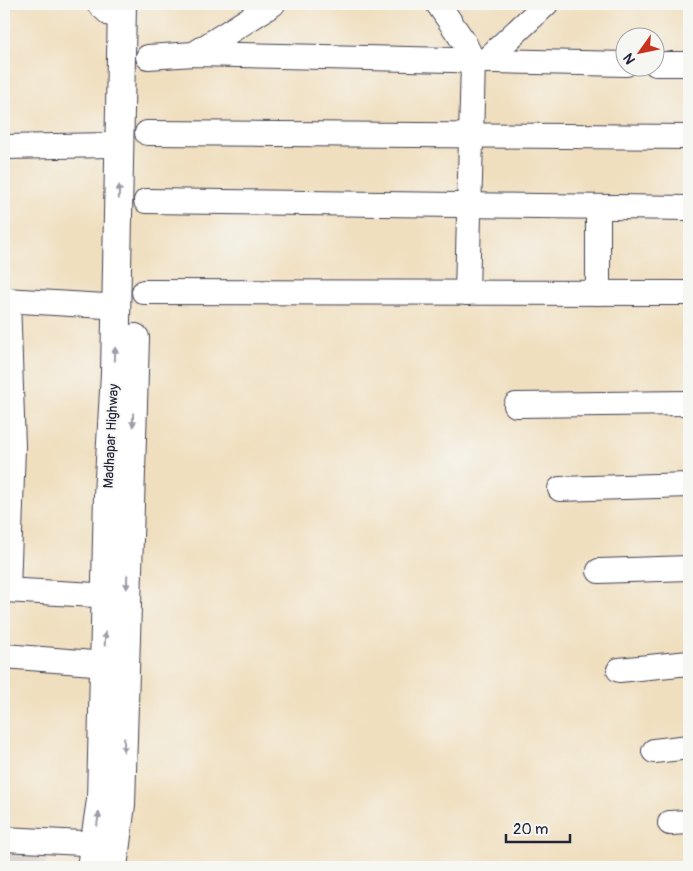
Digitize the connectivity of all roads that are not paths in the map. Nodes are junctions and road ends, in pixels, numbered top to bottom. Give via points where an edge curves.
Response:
1 (141, 4) edge
2 (274, 4) edge
3 (546, 4) edge
4 (110, 7) edge
5 (448, 7) edge
6 (194, 54) junction
7 (148, 57) dead end
8 (479, 61) junction
9 (616, 64) edge
10 (666, 64) edge
11 (689, 64) edge
12 (147, 132) dead end
13 (470, 134) junction
14 (689, 136) edge
15 (110, 145) dead end
16 (4, 147) edge
17 (146, 201) dead end
18 (469, 205) junction
19 (598, 207) junction
20 (689, 208) edge
21 (144, 292) dead end
22 (467, 293) junction
23 (598, 293) junction
24 (689, 293) edge
25 (6, 300) edge
26 (105, 306) dead end
27 (689, 403) edge
28 (516, 405) dead end
29 (8, 446) edge
30 (689, 485) edge
31 (560, 489) dead end
32 (689, 568) edge
33 (599, 572) dead end
34 (6, 590) edge
35 (95, 595) dead end
36 (4, 656) edge
37 (93, 663) dead end
38 (689, 664) edge
39 (619, 670) dead end
40 (689, 747) edge
41 (654, 751) dead end
42 (4, 839) edge
43 (87, 855) edge
44 (113, 867) edge

1 -> 44 highway, Madhapar Highway via 127,666 121,804
2 - 6 street
3 - 8 street
43 -> 4 highway, Madhapar Highway via 101,800 108,496 115,373
5 - 8 street via 464,42
6 - 7 street
6 - 8 street
8 - 9 street
8 - 13 street
10 - 11 street
12 - 13 street
13 - 14 street
13 - 18 street
15 - 16 street
17 - 18 street
18 - 19 street
18 - 22 street
19 - 20 street
19 - 23 street
21 - 22 street
22 - 23 street
23 - 24 street
25 - 26 street
25 - 29 street
27 - 28 street
29 - 34 street
30 - 31 street
32 - 33 street
34 - 35 street
36 - 37 street
38 - 39 street
40 - 41 street
42 - 43 street

